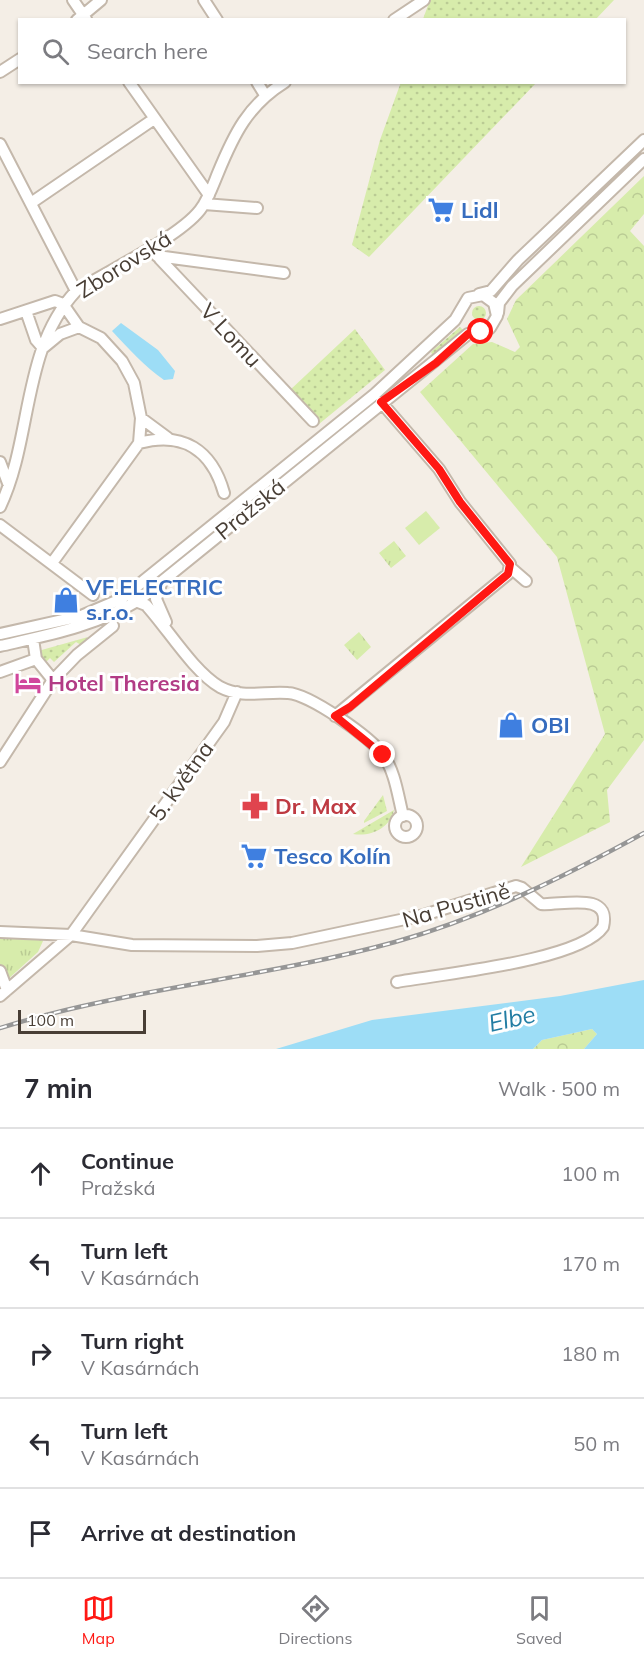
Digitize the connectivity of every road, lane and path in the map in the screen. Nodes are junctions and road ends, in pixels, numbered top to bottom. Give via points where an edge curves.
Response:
1 (73, 0) edge
2 (101, 0) edge
3 (204, 0) edge
4 (424, 0) edge
5 (82, 18) edge
6 (216, 18) edge
7 (397, 18) edge
8 (18, 60) edge
9 (0, 72) edge
10 (130, 84) edge
11 (258, 84) edge
12 (282, 84) edge
13 (265, 95) junction
14 (154, 119) junction
15 (644, 140) edge
16 (0, 144) edge
17 (644, 159) edge
18 (206, 200) junction
19 (31, 203) junction
20 (257, 208) dead end
21 (150, 246) junction
22 (157, 256) junction
23 (284, 273) dead end
24 (76, 291) junction
25 (476, 295) junction
26 (63, 304) junction
27 (461, 310) junction
28 (26, 311) junction
29 (498, 313) junction
30 (0, 319) edge
31 (79, 327) junction
32 (479, 332) junction
33 (43, 348) junction
34 (381, 402) junction
35 (141, 418) junction
36 (313, 422) dead end
37 (168, 438) junction
38 (139, 442) junction
39 (0, 462) edge
40 (8, 483) junction
41 (224, 493) dead end
42 (0, 507) edge
43 (0, 525) edge
44 (52, 563) junction
45 (511, 568) junction
46 (146, 581) junction
47 (526, 581) dead end
48 (162, 582) junction
49 (93, 595) dead end
50 (121, 599) junction
51 (139, 600) junction
52 (113, 626) dead end
53 (0, 634) edge
54 (33, 639) junction
55 (175, 639) junction
56 (0, 646) edge
57 (36, 659) junction
58 (0, 672) edge
59 (53, 680) junction
60 (237, 692) junction
61 (335, 716) junction
62 (0, 762) edge
63 (403, 816) dead end
64 (0, 932) edge
65 (71, 935) junction
66 (0, 971) edge
67 (397, 982) dead end
68 (3, 993) edge

1 - 5 street
2 - 5 street
3 - 6 street
4 - 7 street
8 - 9 street
10 - 14 street
11 - 13 street
12 - 13 street, Zborovská
13 - 18 street, Zborovská via 240,125
14 - 18 street
14 - 19 street
15 - 25 street via 518,260 491,291
16 - 19 street
17 - 29 street via 512,286 499,303
18 - 20 street
18 - 21 street, Zborovská via 178,230
19 - 24 street
21 - 22 street, V Lomu
21 - 24 street, Zborovská
22 - 23 street
22 - 36 street, V Lomu
24 - 26 street, Zborovská
25 - 27 street
25 - 29 street via 490,298
26 - 28 street via 55,302
26 - 31 street
26 - 33 street, Zborovská
27 - 32 street via 466,326
27 - 46 street, Pražská via 375,394
28 - 30 street
28 - 33 street via 36,340
29 - 32 street via 490,328
31 - 33 street via 60,334
31 - 35 street via 101,338 122,361 134,383
32 - 34 street, Pražská via 468,334 436,363
33 - 40 street, Zborovská
34 - 45 street via 439,469
34 - 48 street, Pražská
35 - 37 street
35 - 38 street
37 - 38 street
37 - 41 street via 198,450 219,476
38 - 44 street
39 - 40 street
40 - 42 street, Zborovská
43 - 44 street
44 - 49 street
45 - 47 street
45 - 61 street
46 - 50 street, Pražská
46 - 51 street
48 - 51 street, Pražská
48 - 55 street via 157,603
50 - 51 street
50 - 53 street, Pražská via 81,616
51 - 54 street, Pražská via 93,622
51 - 55 street
52 - 59 street via 77,654
54 - 56 street, Pražská
54 - 57 street
55 - 60 street via 206,677
57 - 58 street
57 - 59 street
59 - 62 street
60 - 61 street via 251,696 298,695
60 - 65 street, 5. května via 224,722
61 - 63 street via 383,755
64 - 65 street
65 - 67 street, Na Pustině via 132,945 292,944 424,915 516,886 541,904 588,902 603,915 603,927 597,935 552,954
65 - 68 street, 5. května
66 - 68 street

